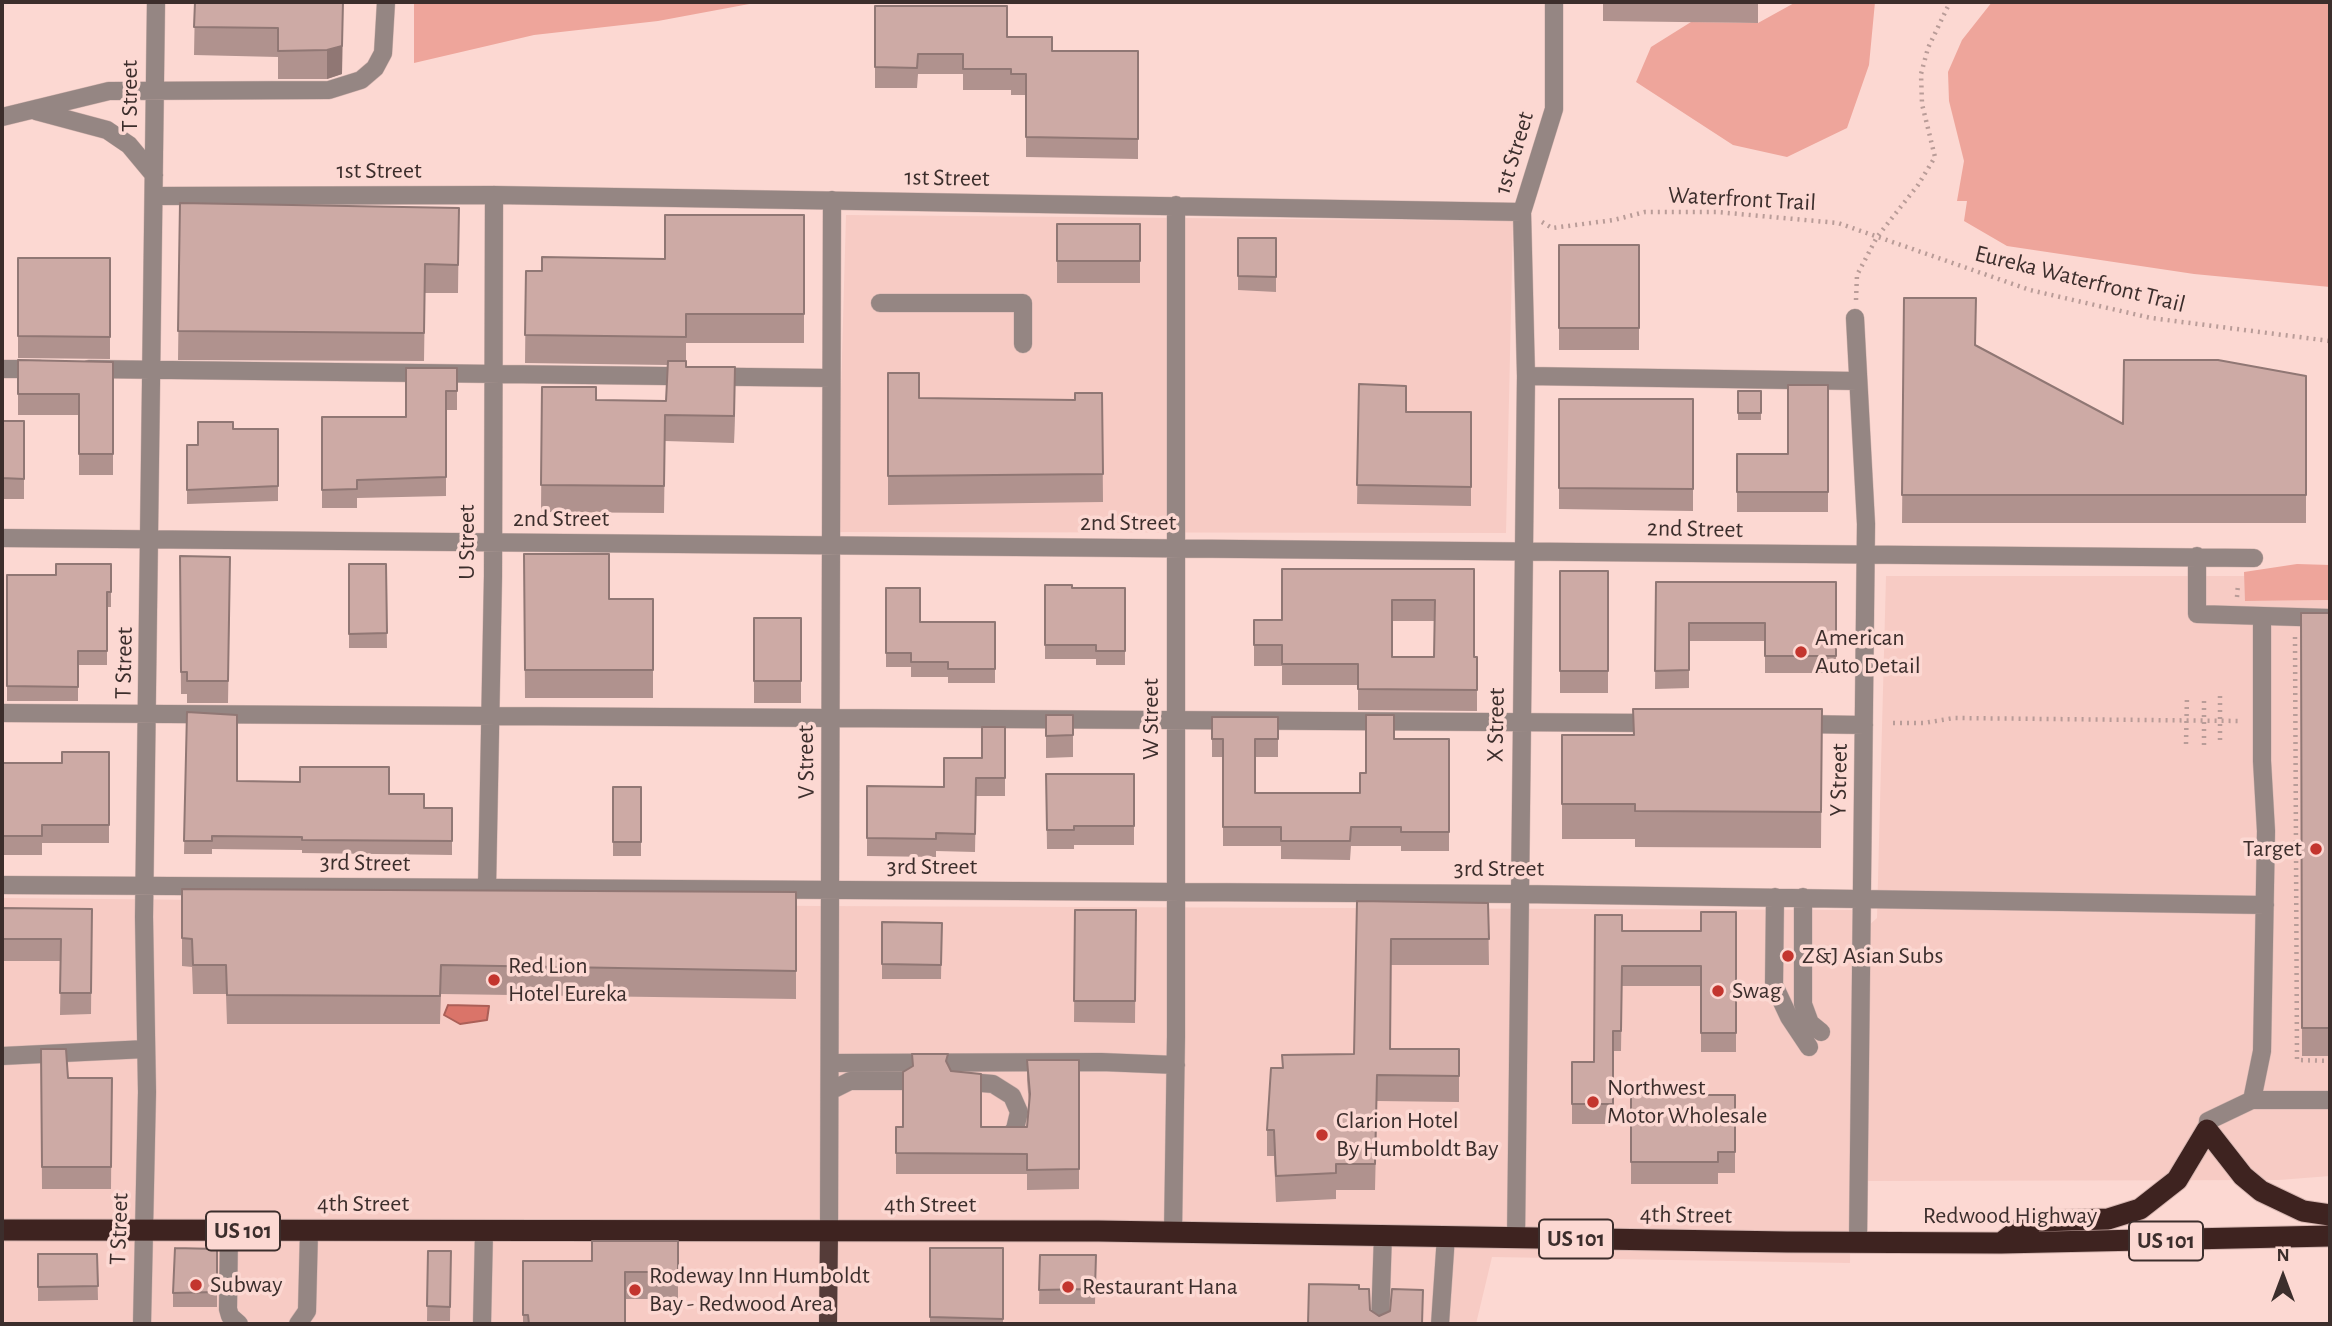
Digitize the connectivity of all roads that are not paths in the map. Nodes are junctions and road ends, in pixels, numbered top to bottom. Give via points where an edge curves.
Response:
1 (156, 2) edge
2 (386, 2) edge
3 (1554, 2) edge
4 (153, 90) junction
5 (32, 110) junction
6 (2, 117) edge
7 (154, 176) junction
8 (494, 195) junction
9 (155, 196) junction
10 (832, 200) junction
11 (1177, 205) junction
12 (1522, 212) junction
13 (880, 303) dead end
14 (1855, 318) road end
15 (1023, 344) dead end
16 (2, 369) edge
17 (151, 369) junction
18 (491, 373) junction
19 (1526, 376) junction
20 (831, 378) junction
21 (1857, 381) junction
22 (2, 538) edge
23 (150, 541) junction
24 (492, 543) junction
25 (830, 547) junction
26 (1175, 548) junction
27 (1524, 551) junction
28 (1866, 555) junction
29 (2197, 556) junction
30 (2254, 558) dead end
31 (2262, 617) junction
32 (2330, 618) edge
33 (2, 713) edge
34 (148, 713) junction
35 (489, 715) junction
36 (830, 717) junction
37 (1175, 719) junction
38 (1520, 721) junction
39 (1671, 723) edge
40 (1781, 724) edge
41 (1864, 725) junction
42 (2, 885) edge
43 (145, 885) junction
44 (487, 888) junction
45 (832, 891) junction
46 (1175, 892) junction
47 (1520, 894) junction
48 (1775, 897) junction
49 (1803, 897) junction
50 (1861, 898) junction
51 (2266, 905) junction
52 (1821, 1032) dead end
53 (1808, 1047) dead end
54 (146, 1049) junction
55 (2, 1056) edge
56 (831, 1063) junction
57 (1176, 1065) junction
58 (903, 1081) edge
59 (957, 1081) edge
60 (830, 1091) junction
61 (2252, 1100) junction
62 (2330, 1100) edge
63 (2207, 1130) junction
64 (1010, 1135) edge
65 (2330, 1215) edge
66 (2, 1230) edge
67 (144, 1230) junction
68 (229, 1231) junction
69 (309, 1231) junction
70 (484, 1231) junction
71 (829, 1231) junction
72 (1173, 1233) junction
73 (1383, 1234) junction
74 (1446, 1237) junction
75 (2330, 1237) edge
76 (1516, 1238) junction
77 (1858, 1242) junction
78 (2001, 1243) junction
79 (142, 1324) edge
80 (239, 1324) edge
81 (298, 1324) edge
82 (482, 1324) edge
83 (828, 1324) edge
84 (1380, 1324) edge
85 (1440, 1324) edge

1 - 4 street, T Street
2 - 4 street via 383,53 361,80 329,90
3 - 12 street, 1st Street via 1554,109
4 - 5 street via 109,91
4 - 7 street, T Street
5 - 6 street
5 - 7 street via 107,130 129,145
7 - 9 street, T Street
8 - 9 street, 1st Street
8 - 10 street, 1st Street
8 - 18 street, U Street
9 - 17 street, T Street
10 - 11 street, 1st Street
10 - 20 street, V Street
11 - 12 street, 1st Street
11 - 26 street, W Street
12 - 19 street, X Street
13 - 15 street via 1023,303
14 - 21 street, Y Street
16 - 17 street
17 - 18 street
17 - 23 street, T Street
18 - 20 street
18 - 24 street, U Street
19 - 21 street
19 - 27 street, X Street
20 - 25 street, V Street
21 - 28 street, Y Street
22 - 23 street, 2nd Street
23 - 24 street, 2nd Street
23 - 34 street, T Street
24 - 25 street, 2nd Street
24 - 35 street, U Street
25 - 26 street, 2nd Street
25 - 36 street, V Street
26 - 27 street, 2nd Street
26 - 37 street, W Street
27 - 28 street, 2nd Street
27 - 38 street, X Street
28 - 29 street, 2nd Street
28 - 41 street, Y Street
29 - 30 street, 2nd Street
29 - 31 street via 2197,614
31 - 32 street
31 - 51 street
33 - 34 street
34 - 35 street
34 - 43 street, T Street
35 - 36 street
35 - 44 street, U Street
36 - 37 street
36 - 45 street, V Street
37 - 38 street
37 - 46 street, W Street
38 - 39 street
38 - 47 street, X Street
40 - 41 street
41 - 50 street, Y Street
42 - 43 street, 3rd Street
43 - 44 street, 3rd Street
43 - 54 street, T Street
44 - 45 street, 3rd Street
45 - 46 street, 3rd Street
45 - 56 street, V Street
46 - 47 street, 3rd Street
46 - 57 street, W Street
47 - 48 street, 3rd Street
47 - 76 street, X Street
48 - 49 street, 3rd Street
48 - 53 street via 1774,985
49 - 50 street, 3rd Street
49 - 52 street via 1803,1004 1810,1023
50 - 51 street, 3rd Street
50 - 77 street, Y Street
51 - 61 street via 2262,1051
54 - 55 street
54 - 67 street, T Street
56 - 57 street
56 - 60 street, V Street
57 - 72 street, W Street
58 - 60 street via 850,1081
59 - 64 street via 993,1084 1012,1096 1019,1121
60 - 71 street, V Street
61 - 62 street
61 - 63 street via 2207,1121
63 - 65 highway via 2243,1177 2261,1191 2304,1211
63 - 78 highway via 2177,1180 2140,1209 2108,1219 2037,1222
66 - 67 highway, 4th Street / US 101
67 - 68 highway, 4th Street / US 101
67 - 79 street, T Street
68 - 69 highway, 4th Street / US 101
68 - 80 street via 228,1309
69 - 70 highway, 4th Street / US 101
69 - 81 street via 307,1311
70 - 71 highway, 4th Street / US 101
70 - 82 street
71 - 72 highway, 4th Street / US 101
71 - 83 main road, V Street
72 - 73 highway, 4th Street / US 101
73 - 74 highway, 4th Street / US 101
73 - 84 street
74 - 76 highway, 4th Street / US 101
74 - 85 street
75 - 78 highway, Redwood Highway / US 101
76 - 77 highway, 4th Street / US 101
77 - 78 highway, Redwood Highway / US 101

